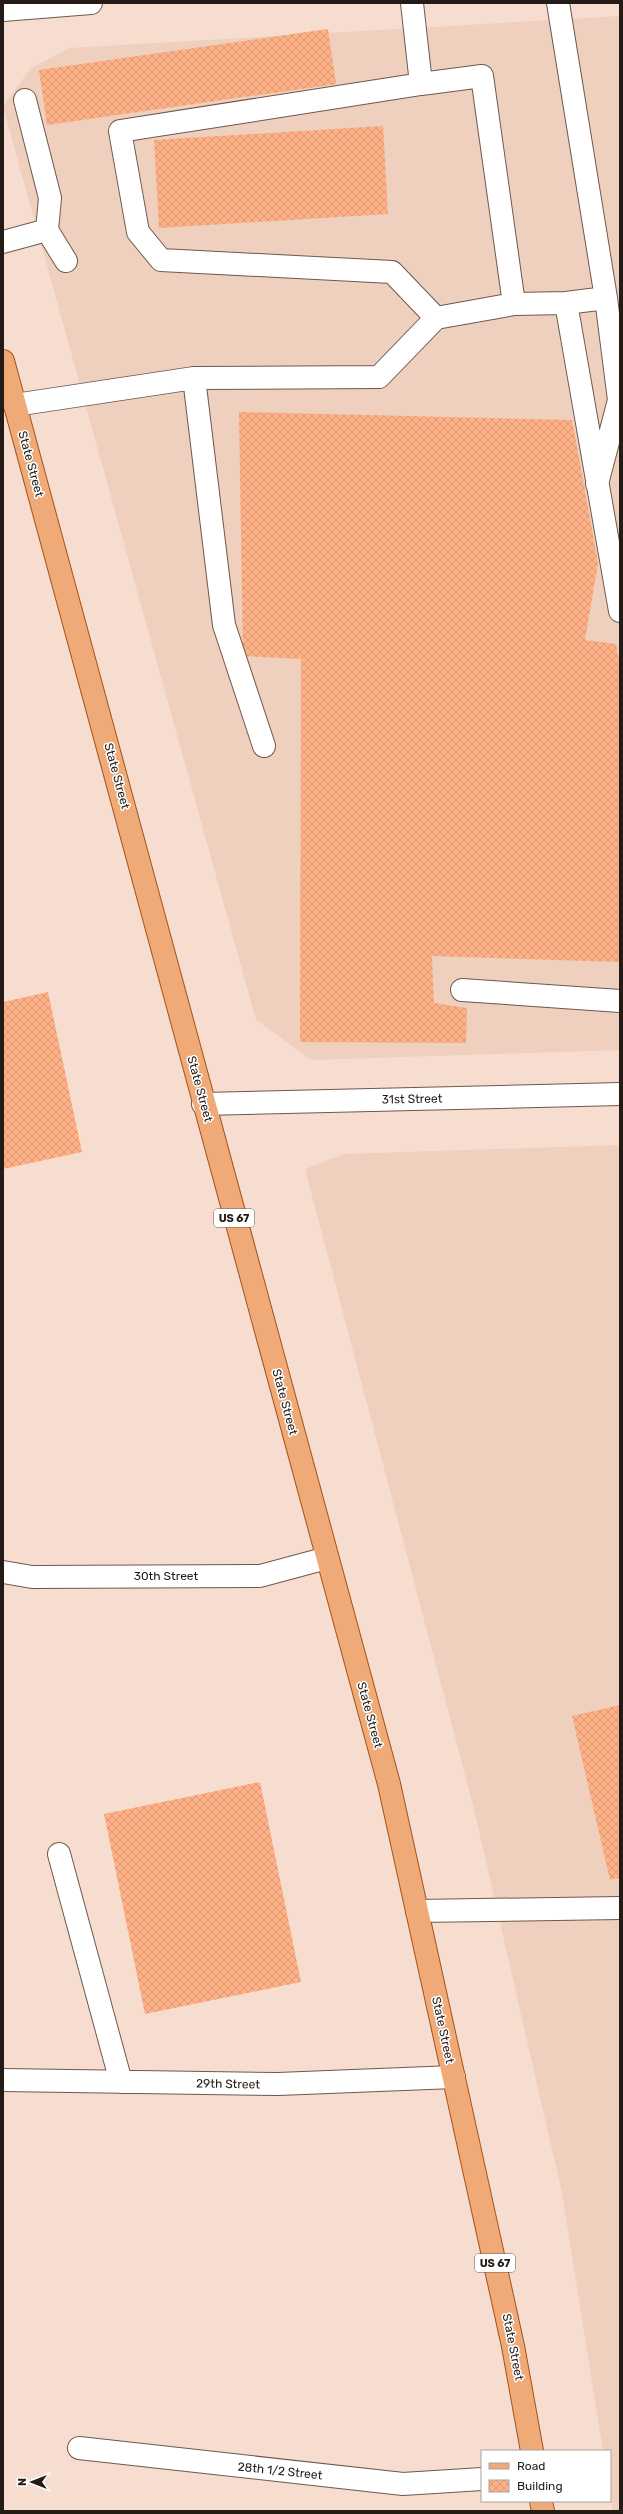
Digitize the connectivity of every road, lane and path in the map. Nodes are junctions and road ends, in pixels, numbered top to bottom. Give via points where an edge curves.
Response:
1 (91, 3) edge
2 (412, 3) edge
3 (558, 3) edge
4 (3, 10) edge
5 (421, 84) junction
6 (24, 100) dead end
7 (47, 230) junction
8 (3, 242) edge
9 (66, 261) dead end
10 (606, 298) junction
11 (566, 303) junction
12 (514, 304) junction
13 (436, 318) junction
14 (3, 361) edge
15 (194, 378) junction
16 (15, 406) junction
17 (597, 484) junction
18 (620, 611) edge
19 (264, 746) dead end
20 (462, 990) dead end
21 (620, 1001) edge
22 (620, 1094) edge
23 (203, 1104) junction
24 (327, 1558) junction
25 (3, 1572) edge
26 (59, 1854) dead end
27 (620, 1908) edge
28 (417, 1911) junction
29 (454, 2077) junction
30 (3, 2080) edge
31 (121, 2082) junction
32 (79, 2448) dead end
33 (532, 2450) edge
34 (481, 2479) edge

1 - 4 street
2 - 5 street
3 - 10 street
5 - 12 street via 482,76
5 - 13 street via 120,131 138,232 161,260 392,272
6 - 7 street via 50,198
7 - 8 street
7 - 9 street
10 - 11 street
10 - 17 street via 619,400
11 - 12 street
11 - 17 street
12 - 13 street
13 - 15 street via 379,377
14 - 16 main road, State Street / US 67
15 - 16 street
15 - 19 street via 224,625
16 - 23 main road, State Street / US 67 via 103,724
17 - 18 street
20 - 21 street
22 - 23 street, 31st Street
23 - 24 main road, State Street / US 67
24 - 25 street, 30th Street via 260,1576 32,1577
24 - 28 main road, State Street / US 67 via 389,1784
26 - 31 street
27 - 28 street
28 - 29 main road, State Street / US 67
29 - 31 street, 29th Street via 278,2084
29 - 33 main road, State Street / US 67 via 513,2346
30 - 31 street, 29th Street
32 - 34 street, 28th 1/2 Street via 403,2484

